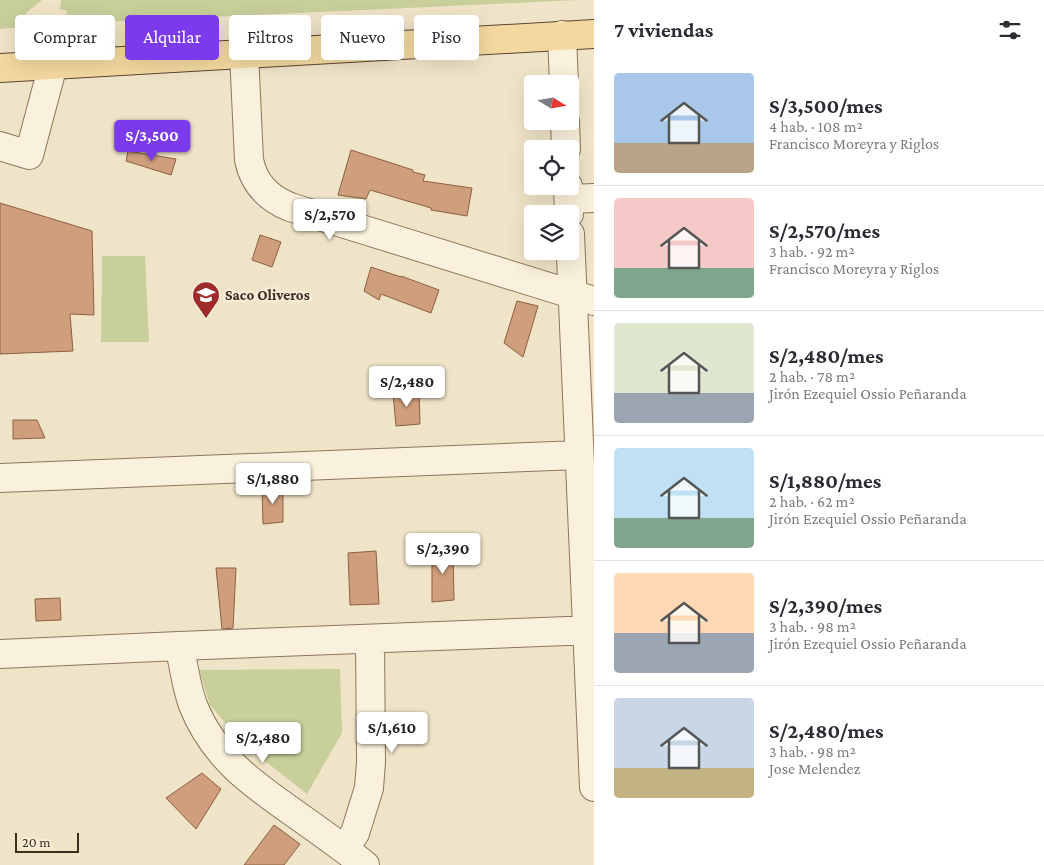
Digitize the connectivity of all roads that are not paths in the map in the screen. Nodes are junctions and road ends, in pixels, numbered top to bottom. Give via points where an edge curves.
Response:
1 (594, 34) edge
2 (562, 35) junction
3 (311, 49) edge
4 (229, 54) edge
5 (244, 60) edge
6 (53, 64) junction
7 (0, 68) edge
8 (564, 75) edge
9 (0, 146) edge
10 (575, 260) edge
11 (583, 297) edge
12 (580, 455) junction
13 (0, 478) edge
14 (591, 631) edge
15 (370, 639) junction
16 (179, 646) junction
17 (0, 654) edge
18 (594, 788) edge
19 (344, 849) junction
20 (365, 865) edge

1 - 2 main road
2 - 3 main road
2 - 8 street
4 - 6 main road
5 - 11 street via 249,160 258,185 270,196 290,207
6 - 7 main road
6 - 9 street via 29,155
10 - 11 street
11 - 12 street
12 - 13 street
12 - 14 street
14 - 15 street
14 - 18 street
15 - 16 street
15 - 19 street via 369,788 355,834
16 - 17 street
16 - 19 street via 193,704 222,755 258,788
19 - 20 street

